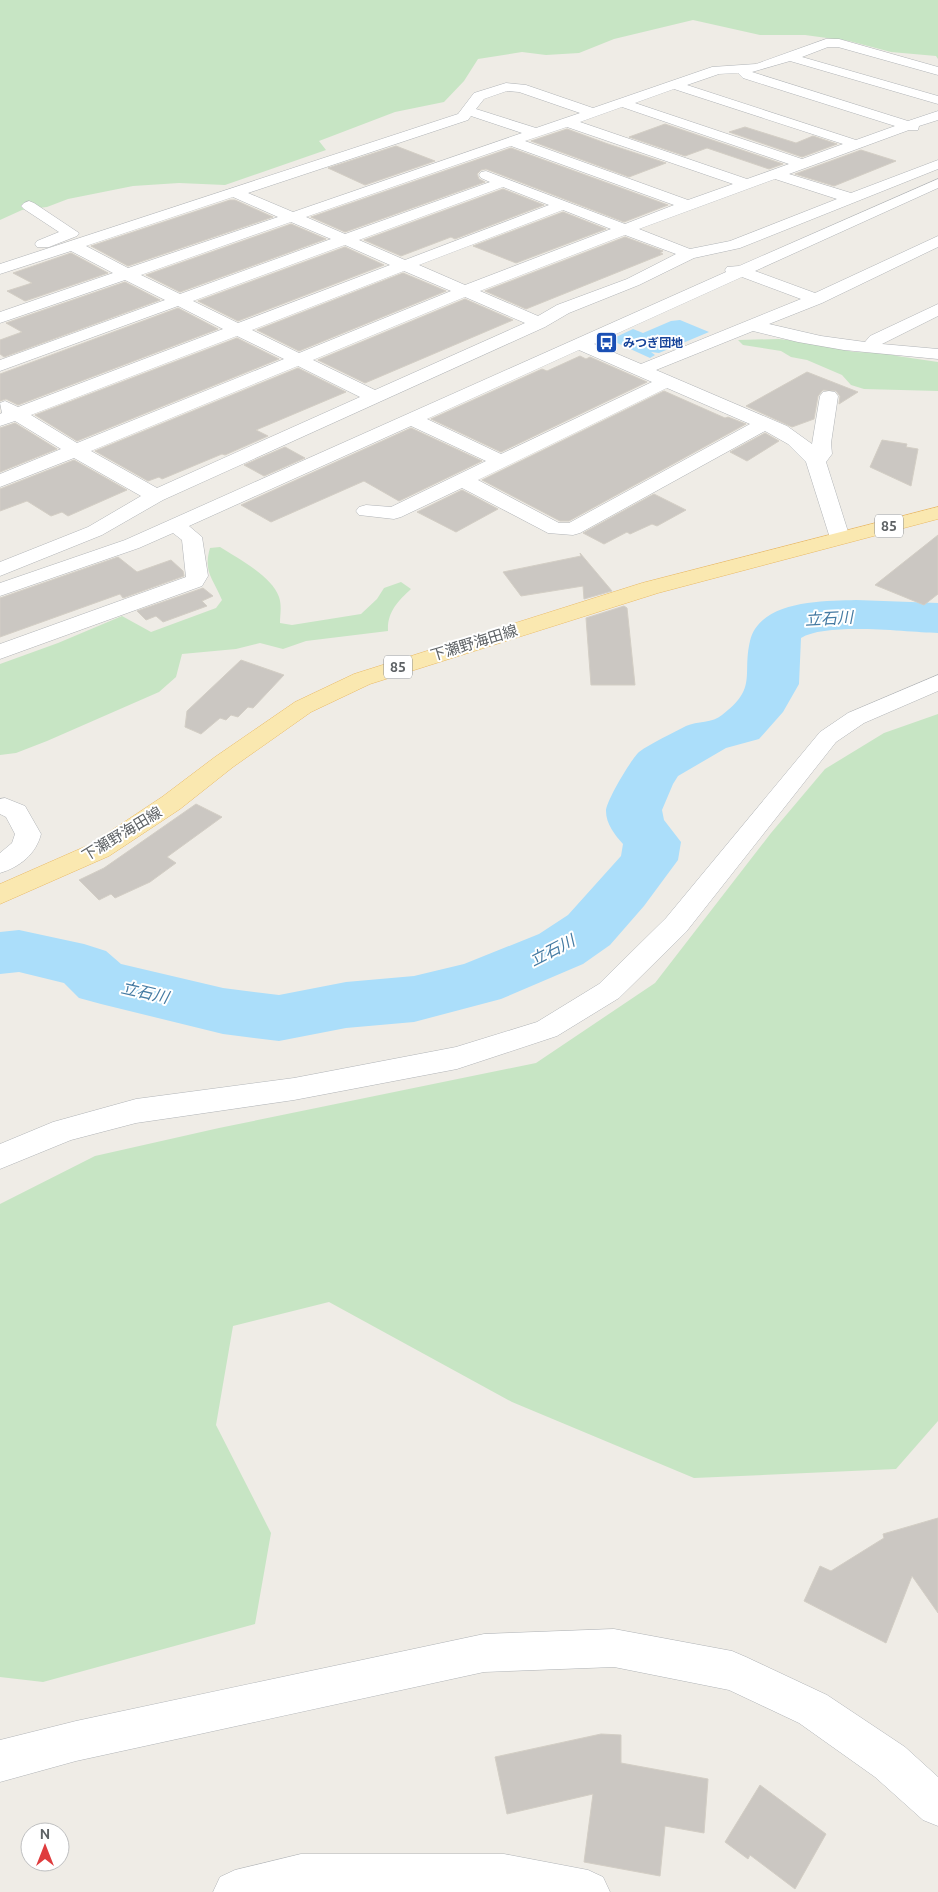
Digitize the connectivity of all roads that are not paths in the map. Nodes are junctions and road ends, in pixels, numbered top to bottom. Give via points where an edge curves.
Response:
1 (790, 57) junction
2 (740, 69) junction
3 (938, 71) edge
4 (674, 85) junction
5 (938, 100) edge
6 (622, 103) junction
7 (468, 111) junction
8 (593, 113) junction
9 (938, 115) edge
10 (567, 122) junction
11 (909, 126) junction
12 (537, 132) junction
13 (931, 133) dead end
14 (393, 141) junction
15 (511, 141) junction
16 (856, 144) junction
17 (451, 162) junction
18 (803, 164) junction
19 (938, 164) edge
20 (775, 174) junction
21 (503, 182) junction
22 (938, 183) edge
23 (748, 184) junction
24 (236, 193) junction
25 (909, 196) junction
26 (851, 198) junction
27 (931, 203) dead end
28 (562, 205) junction
29 (688, 205) junction
30 (29, 206) dead end
31 (290, 216) junction
32 (625, 229) junction
33 (344, 240) junction
34 (938, 241) edge
35 (74, 246) junction
36 (689, 254) junction
37 (0, 262) edge
38 (406, 265) junction
39 (0, 269) edge
40 (741, 271) junction
41 (126, 274) junction
42 (466, 290) junction
43 (816, 299) junction
44 (179, 300) junction
45 (938, 309) edge
46 (0, 318) edge
47 (544, 320) junction
48 (752, 325) junction
49 (237, 330) junction
50 (580, 344) junction
51 (870, 348) junction
52 (938, 354) edge
53 (298, 360) junction
54 (0, 366) edge
55 (641, 370) junction
56 (668, 381) junction
57 (829, 396) dead end
58 (374, 397) junction
59 (0, 403) edge
60 (8, 417) edge
61 (412, 419) junction
62 (765, 424) junction
63 (76, 450) junction
64 (501, 461) junction
65 (816, 461) junction
66 (462, 480) junction
67 (0, 481) edge
68 (156, 496) junction
69 (366, 511) dead end
70 (938, 513) edge
71 (174, 525) junction
72 (840, 538) junction
73 (0, 570) edge
74 (0, 590) edge
75 (0, 652) edge
76 (938, 682) edge
77 (5, 806) dead end
78 (0, 864) edge
79 (0, 895) edge
80 (0, 1157) edge
81 (0, 1761) edge
82 (938, 1804) edge
83 (234, 1892) edge
84 (588, 1892) edge

1 - 2 street via 757,68
1 - 3 street via 826,43 839,43
1 - 5 street
2 - 4 street via 717,70
2 - 11 street via 748,75
4 - 6 street
4 - 16 street
6 - 8 street
6 - 18 street
7 - 8 street via 478,96 512,87
7 - 12 street
7 - 14 street via 463,117
8 - 10 street
9 - 11 street
10 - 12 street
10 - 23 street
11 - 13 street
11 - 16 street
12 - 15 street
14 - 17 street
14 - 24 street
15 - 17 street
15 - 29 street
16 - 18 street
17 - 21 street
17 - 31 street
18 - 20 street
19 - 26 street
20 - 23 street
20 - 26 street
21 - 28 street
21 - 33 street
22 - 25 street
23 - 29 street
24 - 31 street
24 - 35 street
25 - 27 street
25 - 40 street
26 - 36 street via 734,245
28 - 32 street
28 - 38 street
29 - 32 street
30 - 37 street via 71,233
31 - 33 street
31 - 41 street
32 - 36 street
32 - 42 street
33 - 38 street
33 - 44 street
34 - 43 street
35 - 39 street
35 - 41 street
36 - 47 street
38 - 42 street
38 - 49 street
40 - 43 street
40 - 47 street via 712,271 644,296
40 - 50 street
41 - 44 street
41 - 46 street
42 - 47 street
42 - 53 street
43 - 48 street
44 - 49 street
44 - 54 street
45 - 51 street via 876,340
47 - 58 street
48 - 51 street via 784,335
48 - 55 street
49 - 53 street
49 - 60 street
50 - 55 street
50 - 61 street
51 - 52 street
53 - 58 street
53 - 63 street
55 - 56 street
56 - 62 street
56 - 64 street
57 - 65 street via 822,454
58 - 68 street
59 - 60 street
60 - 63 street
61 - 64 street
61 - 71 street
62 - 65 street via 800,443
62 - 66 street via 574,529 555,530
63 - 67 street
63 - 68 street
64 - 66 street
65 - 72 street
66 - 69 street via 394,513
68 - 73 street via 95,531
70 - 72 main road, 下瀬野海田線 / 85
71 - 74 street via 132,544
71 - 75 street via 192,537 197,576 194,581
72 - 79 main road, 下瀬野海田線 / 85 via 650,588 362,679 304,707 100,850
76 - 80 street via 856,718 828,737 676,925 609,991 547,1029 457,1058 294,1090 136,1111 64,1130
77 - 78 street via 16,812 28,834 26,845
81 - 82 street via 76,1741 484,1653 614,1648 732,1671 813,1709 890,1762
83 - 84 street via 302,1876 504,1876

